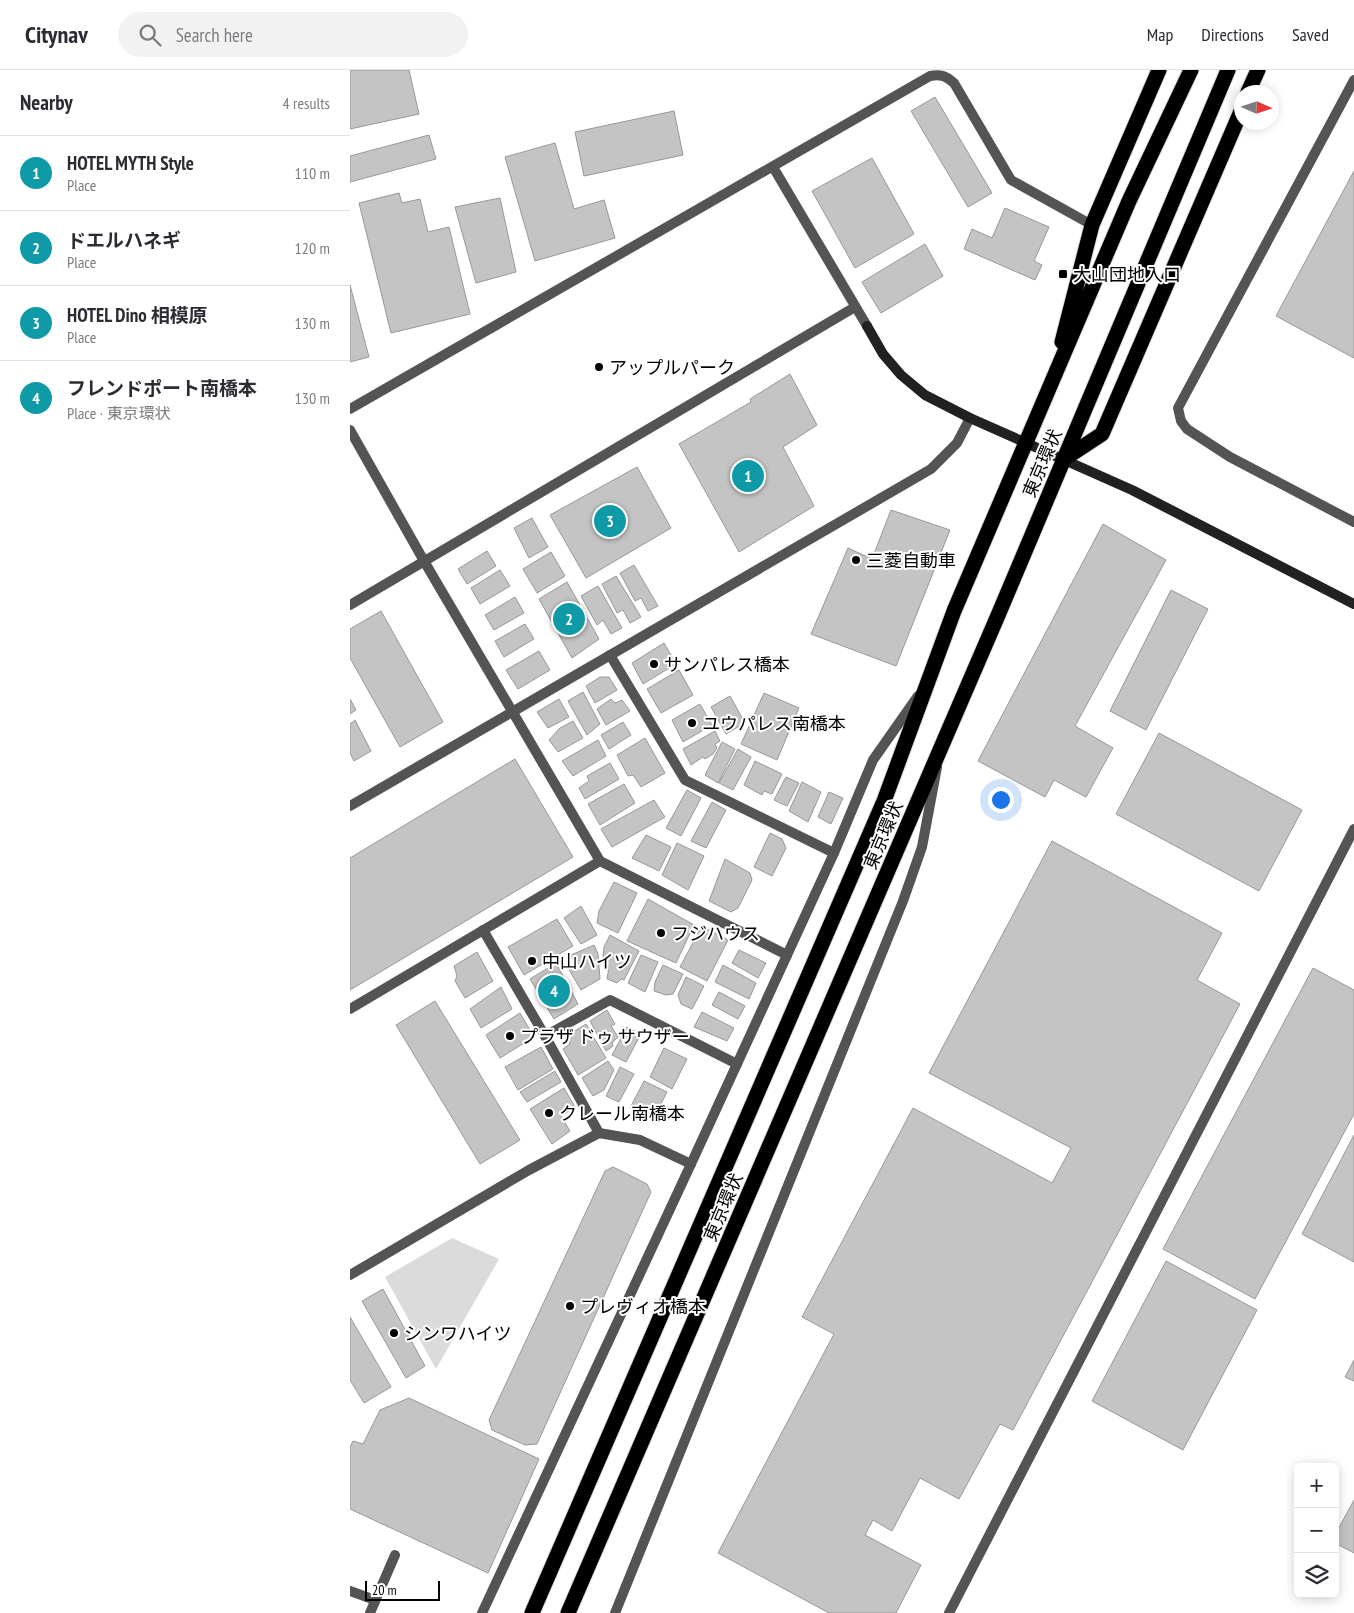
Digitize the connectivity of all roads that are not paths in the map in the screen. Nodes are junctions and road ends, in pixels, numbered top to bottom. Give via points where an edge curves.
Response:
1 (1159, 70) edge
2 (1191, 70) edge
3 (1228, 70) edge
4 (1258, 70) edge
5 (1354, 80) edge
6 (1251, 85) edge
7 (1234, 127) edge
8 (773, 167) junction
9 (1092, 225) junction
10 (856, 307) junction
11 (1048, 392) junction
12 (350, 409) edge
13 (970, 418) junction
14 (350, 430) edge
15 (1026, 443) junction
16 (1064, 459) junction
17 (1354, 522) edge
18 (424, 561) junction
19 (1354, 604) edge
20 (350, 605) edge
21 (610, 655) junction
22 (929, 680) junction
23 (513, 710) junction
24 (941, 749) junction
25 (350, 806) edge
26 (1354, 829) edge
27 (834, 853) junction
28 (600, 861) junction
29 (483, 930) junction
30 (787, 956) junction
31 (350, 1009) edge
32 (545, 1036) junction
33 (737, 1064) junction
34 (599, 1133) junction
35 (692, 1164) junction
36 (350, 1275) edge
37 (395, 1555) dead end
38 (350, 1591) edge
39 (375, 1600) junction
40 (370, 1613) edge
41 (482, 1613) edge
42 (532, 1613) edge
43 (568, 1613) edge
44 (615, 1613) edge
45 (949, 1613) edge

1 - 9 highway
2 - 11 highway, 東京環状 via 1129,201
3 - 16 highway, 東京環状
4 - 6 highway
5 - 17 street via 1178,408 1181,421 1194,434 1230,457
7 - 16 highway via 1102,434
8 - 9 street via 930,76 939,74 954,83 1011,180
8 - 10 street
8 - 12 street
9 - 11 highway
10 - 13 street via 883,354 901,375 925,395
10 - 18 street
11 - 15 highway, 東京環状
13 - 15 street
13 - 21 street via 957,443 931,469
14 - 18 street
15 - 16 street
15 - 22 highway, 東京環状 via 954,612
16 - 19 street via 1132,490
16 - 24 highway, 東京環状
18 - 20 street
18 - 23 street
21 - 23 street
21 - 27 street via 685,780
22 - 27 street via 873,760
22 - 42 highway, 東京環状 via 884,801
23 - 25 street
23 - 28 street
24 - 43 highway, 東京環状
24 - 44 street via 922,848 903,901
26 - 45 street
27 - 30 street
28 - 29 street
28 - 30 street
29 - 31 street
29 - 32 street
30 - 33 street
32 - 33 street via 610,1000
32 - 34 street
33 - 35 street
34 - 35 street via 640,1140
34 - 36 street via 529,1170
35 - 41 street
37 - 39 street
38 - 39 street
39 - 40 street

